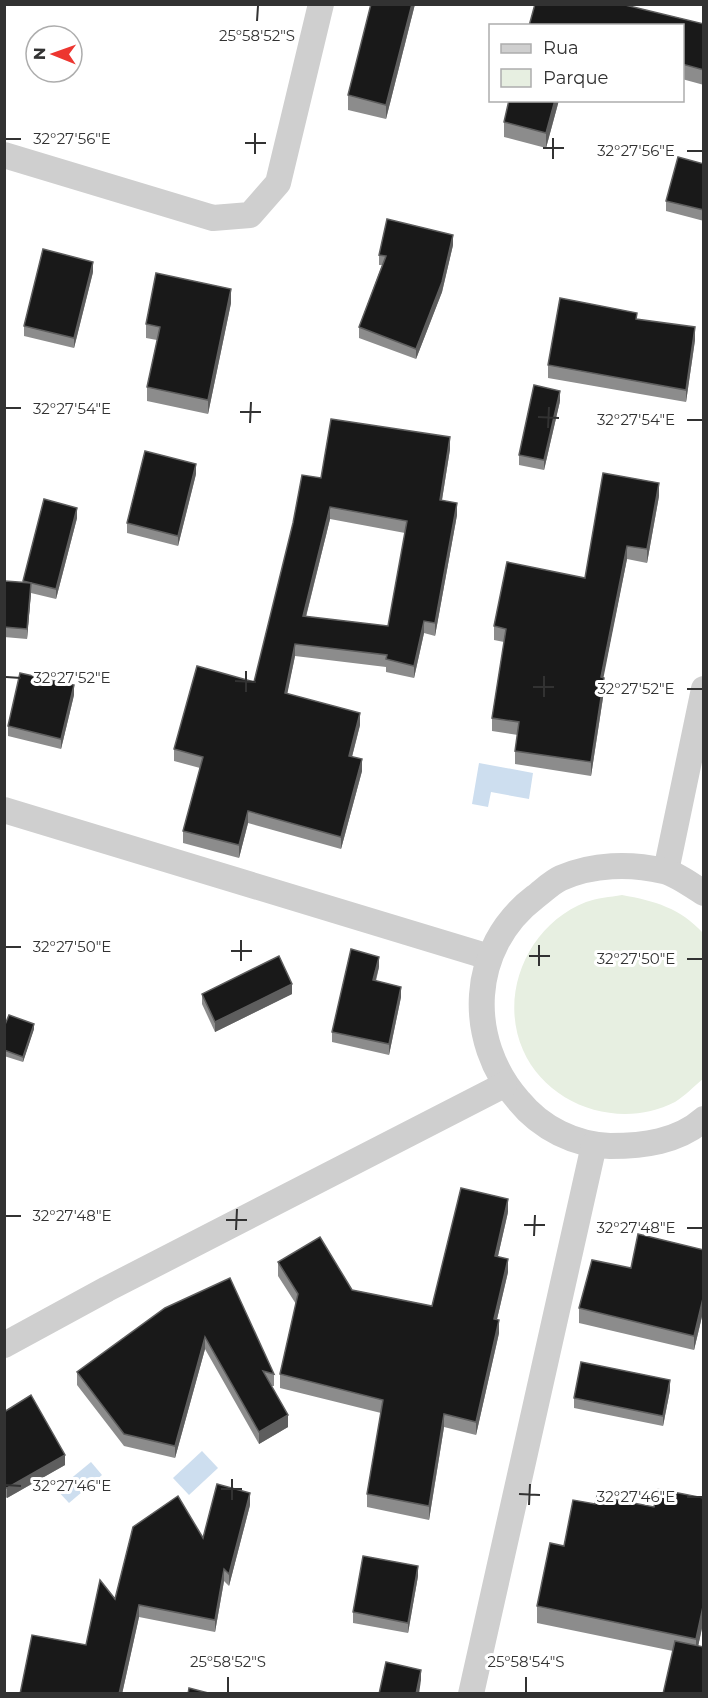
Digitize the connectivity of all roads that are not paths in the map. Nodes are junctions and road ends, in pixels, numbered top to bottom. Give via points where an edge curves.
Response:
1 (321, 4) edge
2 (4, 155) edge
3 (704, 689) edge
4 (4, 810) edge
5 (666, 871) junction
6 (704, 893) edge
7 (489, 957) junction
8 (504, 1085) junction
9 (704, 1119) edge
10 (594, 1145) junction
11 (4, 1346) edge
12 (471, 1694) edge

1 - 2 street via 278,183 250,215 213,218
3 - 5 street
4 - 7 street
5 - 6 street
5 - 7 street via 612,865 560,878 517,911
7 - 8 street via 480,1001 486,1045
8 - 10 street via 528,1113 551,1128
8 - 11 street
9 - 10 street via 693,1129 645,1146
10 - 12 street

